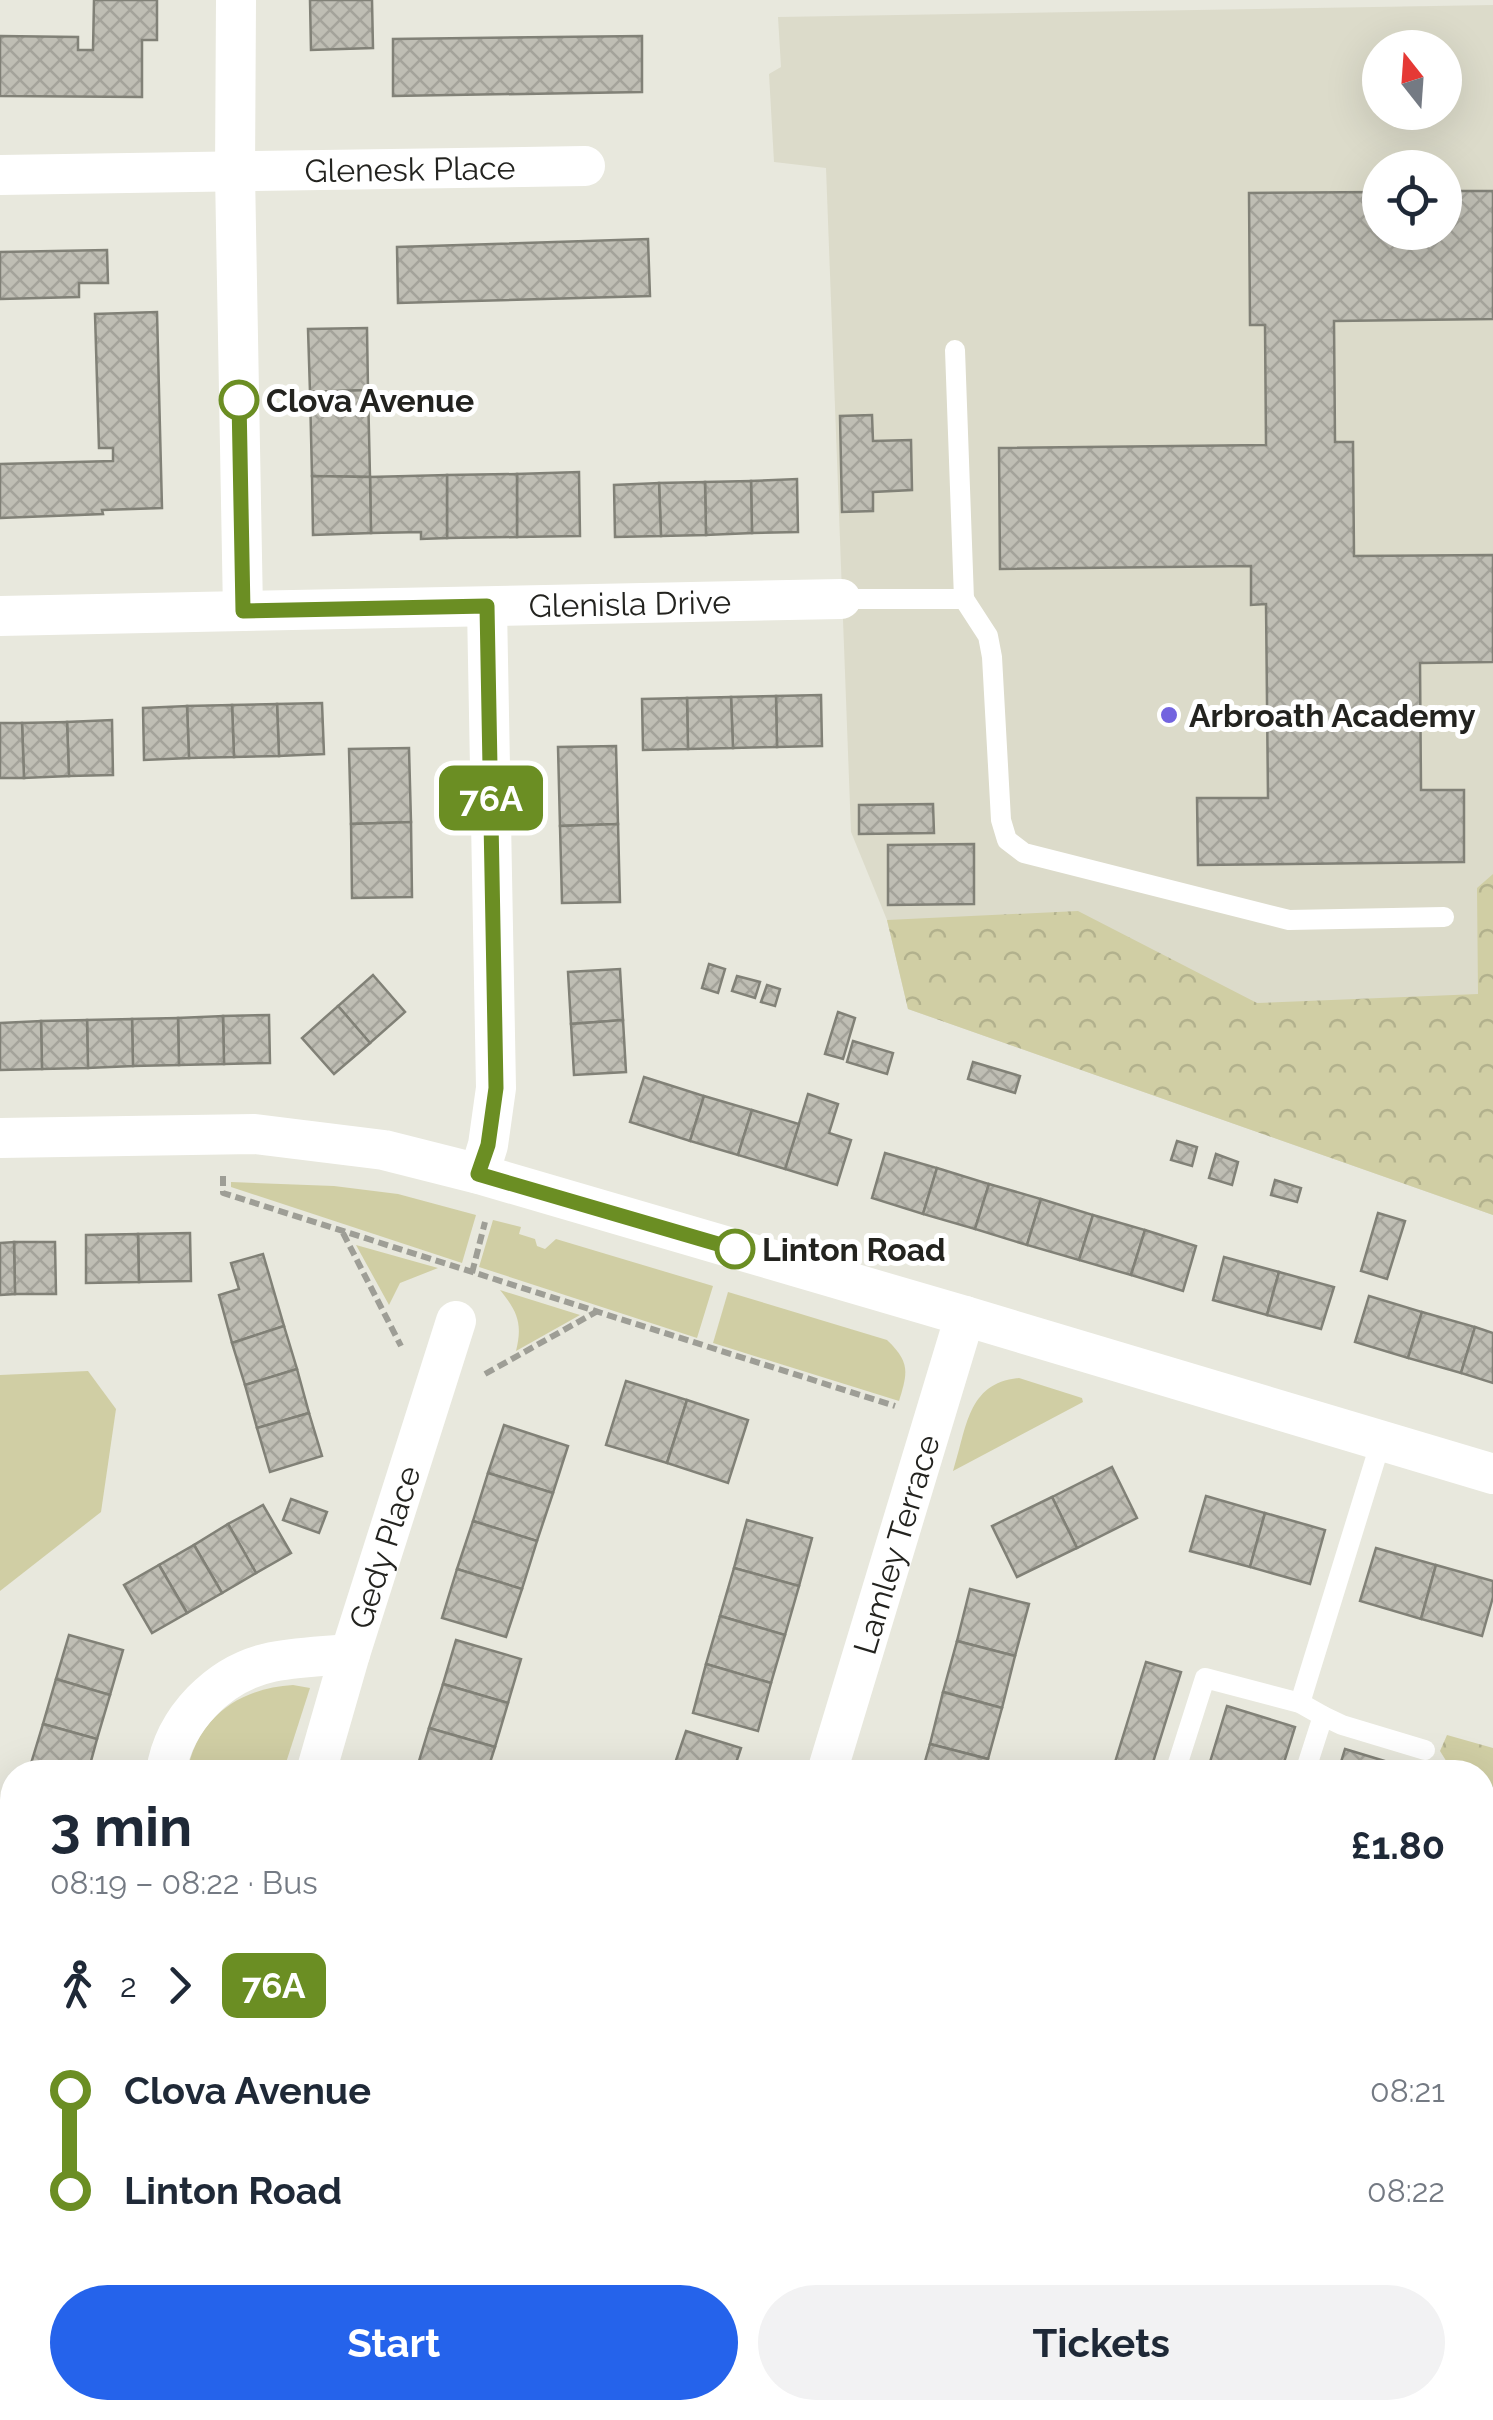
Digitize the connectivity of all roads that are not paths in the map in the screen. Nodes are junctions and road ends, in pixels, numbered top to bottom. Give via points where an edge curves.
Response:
1 (236, 0) edge
2 (585, 166) dead end
3 (236, 173) junction
4 (0, 175) edge
5 (955, 350) dead end
6 (841, 598) joint
7 (964, 598) junction
8 (487, 606) junction
9 (243, 611) junction
10 (0, 616) edge
11 (1444, 917) dead end
12 (0, 1138) edge
13 (488, 1177) junction
14 (964, 1316) junction
15 (456, 1322) road end
16 (1382, 1441) junction
17 (1493, 1474) edge
18 (350, 1654) junction
19 (1300, 1703) junction
20 (1323, 1716) junction
21 (1425, 1750) dead end
22 (168, 1760) edge
23 (319, 1760) edge
24 (831, 1760) edge
25 (1179, 1760) edge
26 (1309, 1760) edge

1 - 3 street
2 - 3 street, Glenesk Place
3 - 4 street, Glenesk Place
3 - 9 street
5 - 7 lane
6 - 7 lane
6 - 8 street, Glenisla Drive
7 - 11 lane via 988,636 999,808 1014,848 1289,920
8 - 9 street, Glenisla Drive
8 - 13 street via 496,1088
9 - 10 street, Glenisla Drive
12 - 13 street via 255,1134 384,1150
13 - 14 street
14 - 16 street
14 - 24 street, Lamley Terrace
15 - 18 street, Gedy Place
16 - 17 street
16 - 19 lane
18 - 22 street via 268,1663 231,1679 186,1720
18 - 23 street, Gedy Place
19 - 20 lane
19 - 25 lane via 1205,1678
20 - 21 lane
20 - 26 lane

